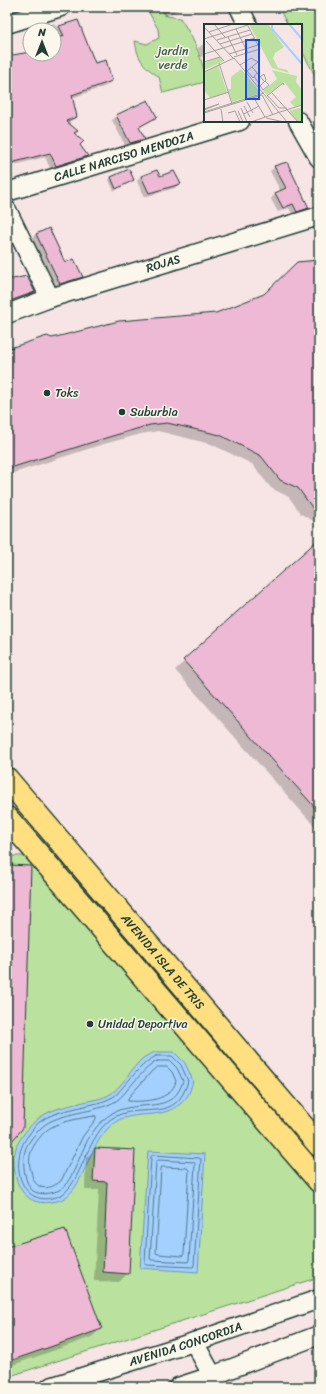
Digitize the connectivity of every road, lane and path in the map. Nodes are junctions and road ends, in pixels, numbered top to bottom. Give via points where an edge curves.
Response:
1 (61, 7) edge
2 (239, 7) edge
3 (7, 24) edge
4 (248, 24) edge
5 (237, 122) edge
6 (299, 122) edge
7 (319, 158) edge
8 (7, 192) edge
9 (7, 210) edge
10 (319, 216) edge
11 (50, 298) junction
12 (7, 314) edge
13 (7, 778) edge
14 (7, 818) edge
15 (319, 1145) edge
16 (319, 1181) edge
17 (319, 1299) edge
18 (319, 1335) edge
19 (189, 1344) junction
20 (210, 1382) edge
21 (50, 1387) edge
22 (178, 1387) edge

1 - 3 street
2 - 4 street
5 - 8 street, CALLE NARCISO MENDOZA
6 - 7 street
9 - 11 street
10 - 11 street, ROJAS
11 - 12 street, ROJAS
13 - 15 main road, AVENIDA ISLA DE TRIS
14 - 16 main road, AVENIDA ISLA DE TRIS
17 - 19 street, AVENIDA CONCORDIA
18 - 20 street
19 - 20 street
19 - 21 street, AVENIDA CONCORDIA
20 - 22 street

